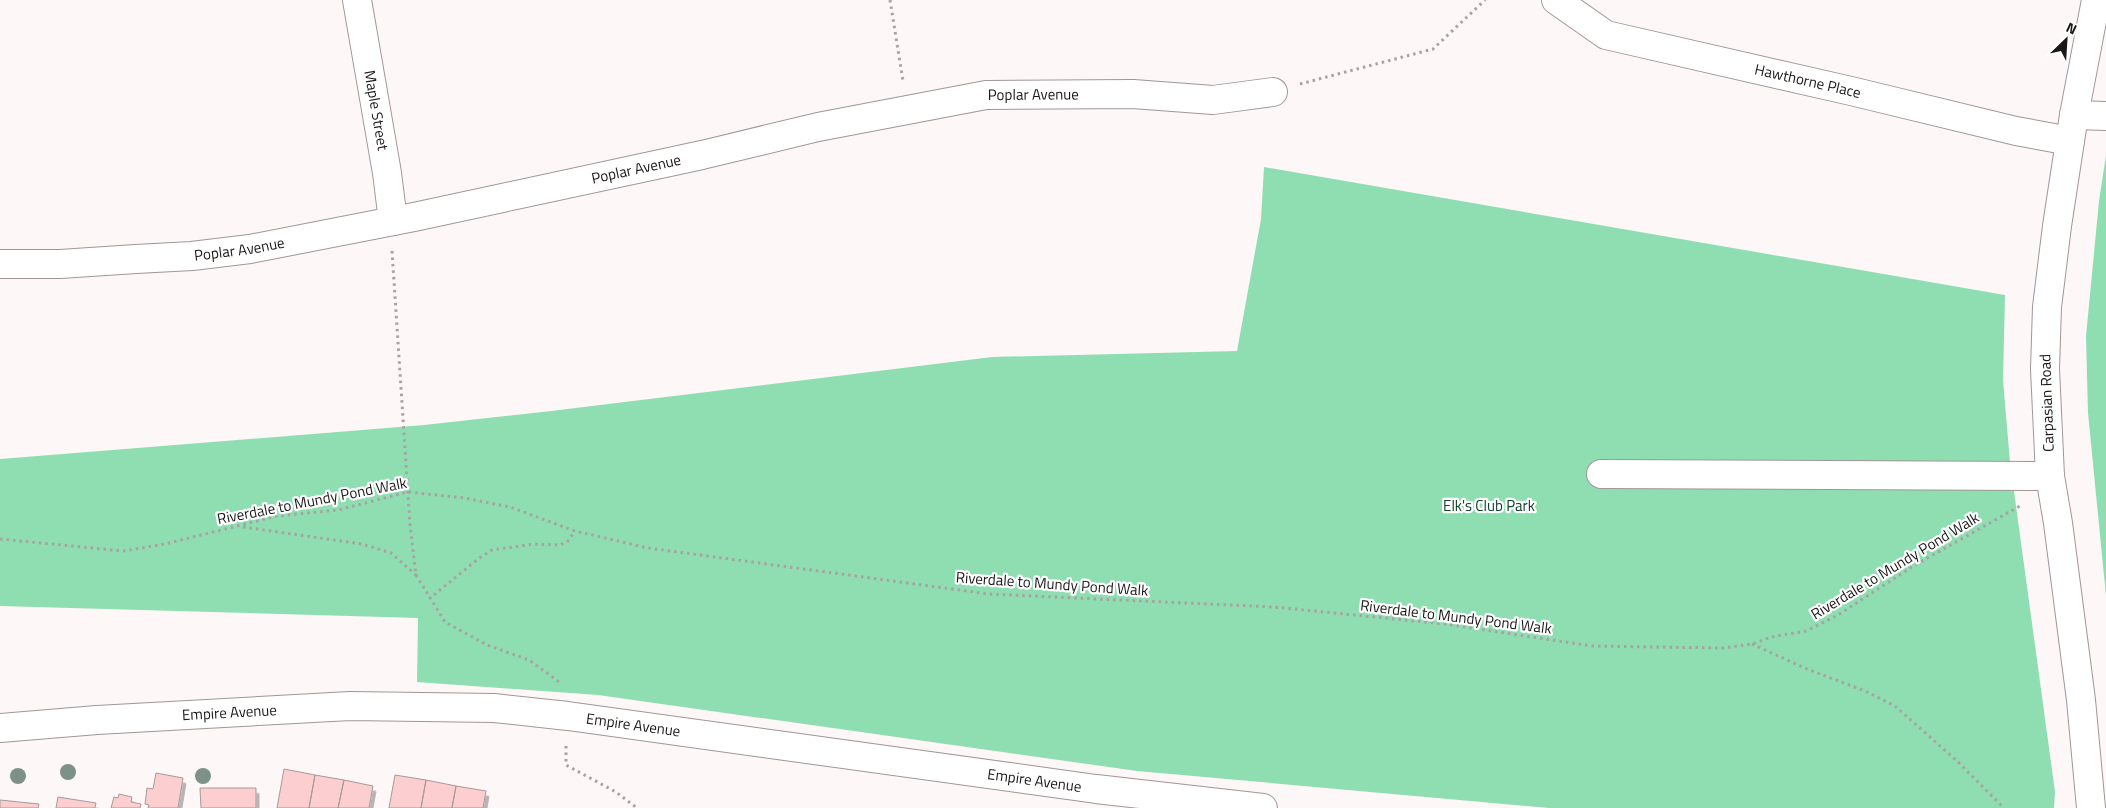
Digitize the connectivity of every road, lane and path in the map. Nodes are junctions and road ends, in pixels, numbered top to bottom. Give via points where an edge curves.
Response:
1 (358, 0) edge
2 (890, 0) edge
3 (1484, 0) edge
4 (1556, 0) edge
5 (2096, 0) edge
6 (905, 90) dead end
7 (1273, 92) joint
8 (2106, 116) edge
9 (2072, 128) junction
10 (393, 234) junction
11 (0, 264) edge
12 (1601, 474) dead end
13 (2050, 476) junction
14 (408, 492) junction
15 (2021, 506) dead end
16 (240, 527) junction
17 (575, 530) junction
18 (0, 538) edge
19 (416, 575) junction
20 (429, 599) junction
21 (1752, 644) junction
22 (567, 688) dead end
23 (0, 728) edge
24 (565, 741) dead end
25 (637, 808) edge
26 (1263, 808) edge
27 (2004, 808) edge
28 (2091, 808) edge

1 - 10 street, Maple Street via 387,173
2 - 6 path
3 - 7 path via 1433,49
4 - 9 street, Hawthorne Place via 1606,36 2016,131
5 - 9 street, Carpasian Road
7 - 10 street, Poplar Avenue via 1212,100 1133,94 986,95 818,127
8 - 9 street, Hawthorne Place
9 - 13 street, Carpasian Road via 2047,307 2044,369
10 - 11 street, Poplar Avenue via 304,240 192,256
10 - 14 path
12 - 13 street
13 - 28 street, Carpasian Road via 2081,700
14 - 16 path, Riverdale to Mundy Pond Walk via 338,510 278,516
14 - 17 path, Riverdale to Mundy Pond Walk via 510,507
14 - 19 path
15 - 21 path, Riverdale to Mundy Pond Walk via 1915,565 1838,615 1806,631
16 - 18 path, Riverdale to Mundy Pond Walk via 124,551
16 - 19 path via 362,544 391,553
17 - 20 path via 568,541 560,545 492,550
17 - 21 path, Riverdale to Mundy Pond Walk via 648,548 989,594 1274,607 1445,624 1592,646 1723,648
19 - 20 path
20 - 22 path via 444,622 486,645 529,660
21 - 27 path via 1895,706
23 - 26 street, Empire Avenue via 342,706 494,708 1096,789
24 - 25 path via 566,765 616,792

